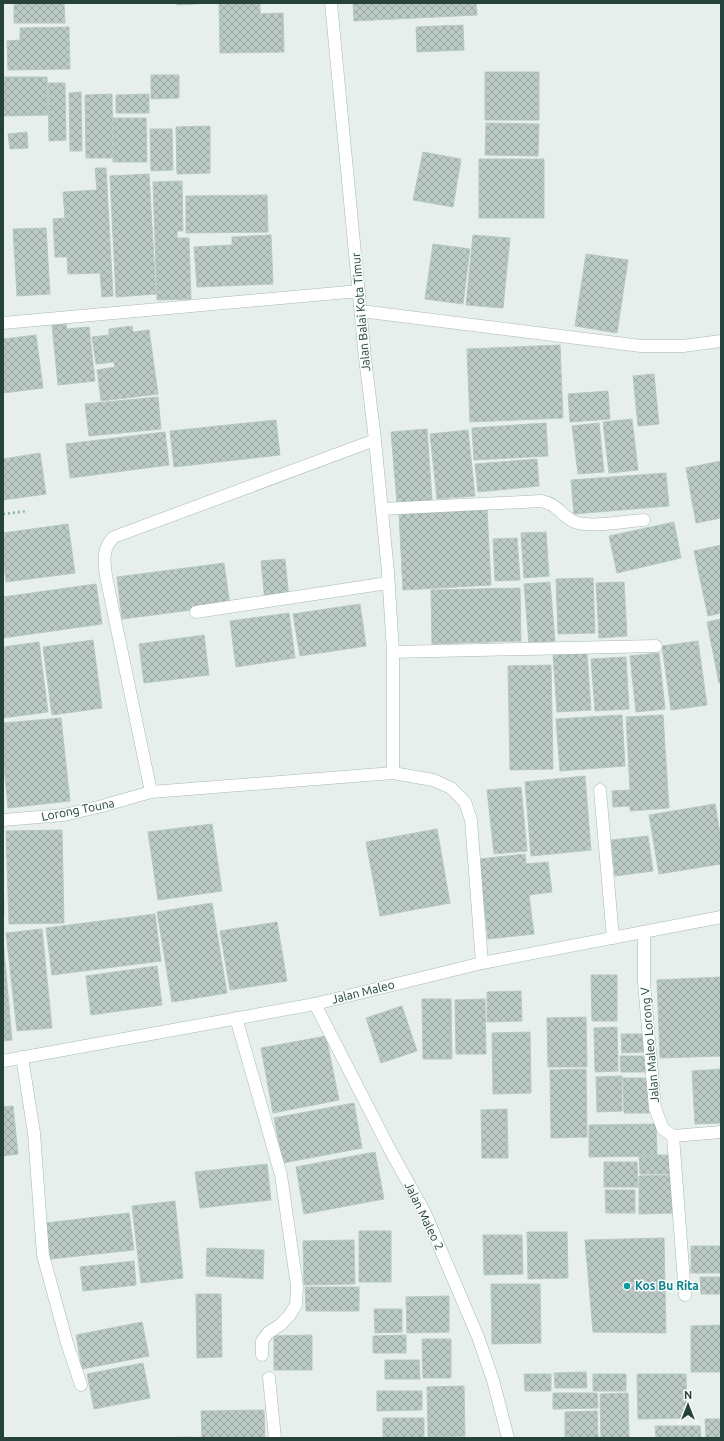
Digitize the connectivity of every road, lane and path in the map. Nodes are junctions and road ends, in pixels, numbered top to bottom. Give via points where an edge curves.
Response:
1 (331, 3) edge
2 (359, 291) junction
3 (361, 311) junction
4 (3, 323) edge
5 (721, 341) edge
6 (375, 440) junction
7 (382, 509) junction
8 (28, 511) dead end
9 (3, 514) edge
10 (644, 520) dead end
11 (388, 583) junction
12 (196, 612) dead end
13 (656, 646) dead end
14 (393, 652) junction
15 (393, 773) junction
16 (600, 790) dead end
17 (151, 792) junction
18 (3, 820) edge
19 (721, 917) edge
20 (644, 932) junction
21 (613, 938) junction
22 (482, 963) junction
23 (315, 1004) junction
24 (236, 1018) junction
25 (22, 1057) junction
26 (3, 1060) edge
27 (721, 1132) edge
28 (673, 1136) junction
29 (685, 1295) dead end
30 (262, 1355) dead end
31 (269, 1378) dead end
32 (81, 1385) dead end
33 (275, 1438) edge
34 (508, 1438) edge

1 - 2 street, Jalan Balai Kota Timur
2 - 3 street, Jalan Balai Kota Timur
2 - 4 street
3 - 5 street via 641,346 683,346
3 - 6 street, Jalan Balai Kota Timur
6 - 7 street, Jalan Balai Kota Timur
6 - 17 street via 114,536 107,545 104,559 106,576
7 - 10 street via 541,501 555,505 572,520 587,524
7 - 11 street, Jalan Balai Kota Timur
8 - 9 path
11 - 12 street
11 - 14 street, Jalan Balai Kota Timur
13 - 14 street
14 - 15 street, Jalan Balai Kota Timur
15 - 17 street, Lorong Touna
15 - 22 street, Lorong Touna via 433,780 451,788 465,802 471,820
16 - 21 street
17 - 18 street, Lorong Touna via 64,814
19 - 20 street, Jalan Maleo
20 - 21 street, Jalan Maleo
20 - 28 street, Jalan Maleo Lorong V via 644,983 655,1108 663,1129
21 - 22 street, Jalan Maleo
22 - 23 street, Jalan Maleo
23 - 24 street, Jalan Maleo
23 - 34 street, Jalan Maleo 2 via 425,1213 478,1337 493,1380
24 - 25 street, Jalan Maleo
24 - 30 street via 281,1175 297,1286 296,1304 280,1326 268,1333 262,1341
25 - 26 street, Jalan Maleo
25 - 32 street via 34,1133 43,1255
27 - 28 street
28 - 29 street
31 - 33 street

